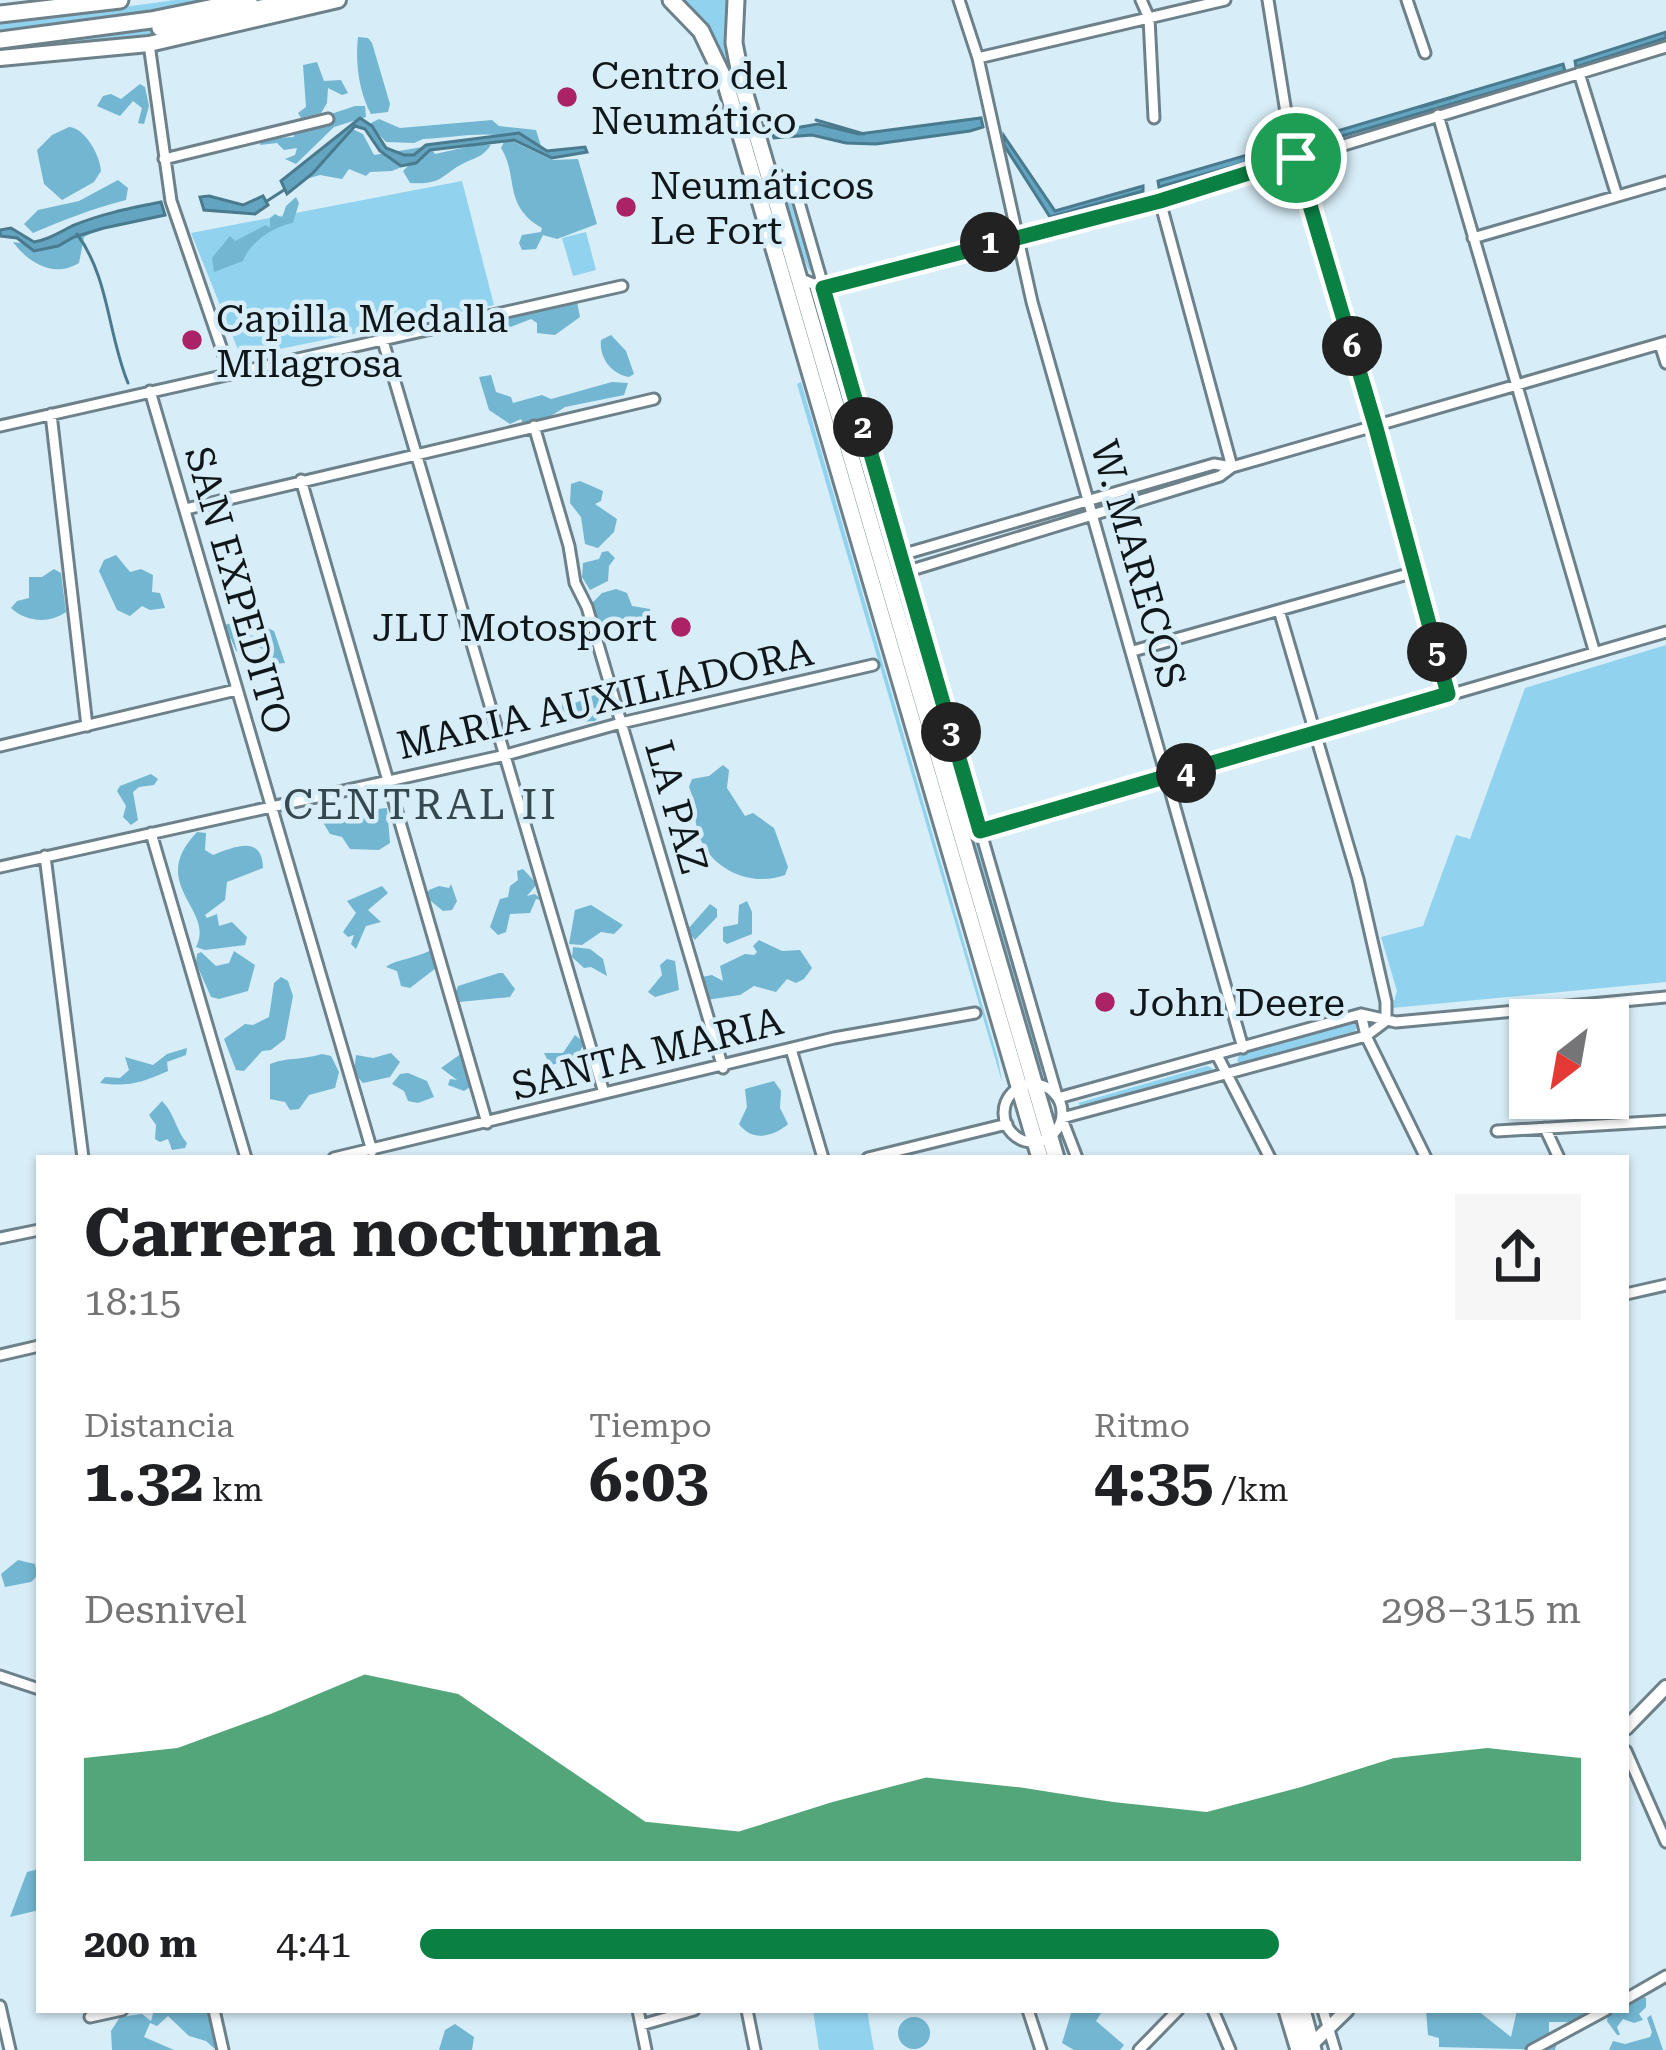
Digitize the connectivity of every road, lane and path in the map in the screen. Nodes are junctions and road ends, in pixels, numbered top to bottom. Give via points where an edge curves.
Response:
1 (81, 0) edge
2 (120, 0) edge
3 (249, 0) edge
4 (302, 0) edge
5 (338, 0) edge
6 (671, 0) edge
7 (736, 0) edge
8 (959, 0) edge
9 (1142, 0) edge
10 (1225, 0) edge
11 (1268, 0) edge
12 (1407, 0) edge
13 (48, 10) junction
14 (0, 14) edge
15 (1149, 18) junction
16 (86, 31) junction
17 (0, 40) edge
18 (149, 44) junction
19 (1666, 47) edge
20 (1425, 53) dead end
21 (0, 58) edge
22 (978, 58) junction
23 (1579, 73) junction
24 (1438, 116) junction
25 (1154, 118) dead end
26 (328, 119) dead end
27 (1293, 148) junction
28 (164, 159) junction
29 (766, 168) junction
30 (1666, 182) edge
31 (1617, 196) junction
32 (1160, 201) junction
33 (1015, 236) junction
34 (1473, 238) junction
35 (797, 278) junction
36 (622, 286) dead end
37 (823, 288) junction
38 (383, 341) junction
39 (1663, 343) edge
40 (1666, 363) edge
41 (230, 373) junction
42 (1519, 386) junction
43 (150, 391) junction
44 (654, 399) dead end
45 (51, 414) junction
46 (0, 426) edge
47 (535, 426) junction
48 (1376, 428) junction
49 (418, 452) junction
50 (1232, 467) junction
51 (301, 480) junction
52 (1090, 501) junction
53 (186, 509) junction
54 (1094, 515) junction
55 (976, 534) junction
56 (980, 549) junction
57 (901, 555) junction
58 (905, 572) junction
59 (1415, 572) junction
60 (1280, 610) junction
61 (1666, 632) edge
62 (1594, 650) junction
63 (1133, 651) junction
64 (872, 665) dead end
65 (236, 690) junction
66 (1448, 694) junction
67 (621, 723) junction
68 (87, 726) junction
69 (1315, 736) junction
70 (0, 746) edge
71 (506, 754) junction
72 (1169, 778) junction
73 (387, 781) junction
74 (269, 807) junction
75 (980, 831) junction
76 (151, 833) junction
77 (45, 856) junction
78 (0, 867) edge
79 (1666, 997) edge
80 (975, 1013) dead end
81 (1361, 1014) junction
82 (1386, 1022) junction
83 (1366, 1036) junction
84 (791, 1048) junction
85 (1243, 1048) junction
86 (1217, 1055) junction
87 (723, 1068) junction
88 (1226, 1074) junction
89 (1027, 1086) junction
90 (604, 1094) junction
91 (1058, 1097) junction
92 (1062, 1119) junction
93 (1666, 1121) edge
94 (487, 1123) junction
95 (1006, 1124) junction
96 (1545, 1128) junction
97 (1497, 1131) dead end
98 (1041, 1146) edge
99 (372, 1150) junction
100 (83, 1155) edge
101 (246, 1155) edge
102 (348, 1155) edge
103 (822, 1155) edge
104 (880, 1155) edge
105 (1076, 1155) edge
106 (1268, 1155) edge
107 (1425, 1155) edge
108 (1558, 1155) edge
109 (36, 1231) edge
110 (0, 1238) edge
111 (1666, 1285) edge
112 (1629, 1293) edge
113 (36, 1347) edge
114 (0, 1355) edge
115 (0, 1676) edge
116 (1666, 1687) edge
117 (36, 1688) edge
118 (1629, 1725) edge
119 (1629, 1758) edge
120 (1666, 1842) edge
121 (1666, 1976) edge
122 (1629, 1997) edge
123 (0, 2006) edge
124 (110, 2013) edge
125 (215, 2013) edge
126 (639, 2013) edge
127 (683, 2013) edge
128 (748, 2013) edge
129 (1029, 2013) edge
130 (1175, 2013) edge
131 (1214, 2013) edge
132 (1289, 2013) edge
133 (1302, 2013) edge
134 (1324, 2013) edge
135 (1344, 2013) edge
136 (1600, 2013) edge
137 (90, 2018) dead end
138 (641, 2024) junction
139 (1328, 2029) junction
140 (1308, 2049) edge
141 (10, 2050) edge
142 (223, 2050) edge
143 (646, 2050) edge
144 (755, 2050) edge
145 (1040, 2050) edge
146 (1139, 2050) edge
147 (1230, 2050) edge
148 (1335, 2050) edge
149 (1532, 2050) edge

1 - 13 highway
2 - 13 highway
3 - 16 highway
4 - 16 highway via 181,26
5 - 18 main road
6 - 89 highway via 701,31 725,81
7 - 29 highway via 737,62
8 - 22 street, W. MARECOS
9 - 15 street
10 - 15 street
11 - 27 street
12 - 20 street
13 - 14 highway
15 - 22 street
15 - 25 street
16 - 17 highway
18 - 21 main road
18 - 28 street
19 - 23 street
22 - 33 street, W. MARECOS
23 - 24 street
23 - 31 street
24 - 27 street
24 - 34 street
26 - 28 street
27 - 32 street
27 - 48 street
28 - 41 street
29 - 35 highway
29 - 37 street via 794,185
30 - 31 street
31 - 34 street
32 - 33 street
32 - 50 street
33 - 37 street
33 - 52 street, W. MARECOS
34 - 42 street
35 - 37 street
35 - 89 highway
36 - 38 street
37 - 57 street
38 - 41 street
38 - 49 street
39 - 40 street
39 - 42 street
41 - 43 street
42 - 48 street
42 - 62 street
43 - 45 street
43 - 53 street, SAN EXPEDITO
44 - 47 street
45 - 46 street
45 - 68 street
47 - 49 street
47 - 67 street, LA PAZ via 574,583
48 - 50 street
48 - 59 street
49 - 51 street
49 - 71 street
50 - 52 street via 1214,464
50 - 54 street
51 - 53 street
51 - 73 street
52 - 54 street, W. MARECOS
52 - 55 street
53 - 65 street, SAN EXPEDITO
54 - 56 street
54 - 63 street, W. MARECOS
55 - 56 street
55 - 57 street
56 - 58 street
57 - 58 street
58 - 75 street
59 - 60 street
59 - 66 street
60 - 63 street
60 - 69 street
61 - 62 street
62 - 66 street
63 - 72 street, W. MARECOS
64 - 67 street, MARIA AUXILIADORA
65 - 68 street
65 - 74 street, SAN EXPEDITO
66 - 69 street
67 - 71 street, MARIA AUXILIADORA
67 - 87 street, LA PAZ
68 - 70 street
69 - 72 street
69 - 82 street via 1358,879
71 - 73 street, MARIA AUXILIADORA
71 - 90 street
72 - 75 street
72 - 85 street, W. MARECOS
73 - 74 street, MARIA AUXILIADORA
73 - 94 street
74 - 76 street, MARIA AUXILIADORA
74 - 99 street, SAN EXPEDITO
75 - 91 street
76 - 77 street, MARIA AUXILIADORA
76 - 101 street
77 - 78 street, MARIA AUXILIADORA
77 - 100 street
79 - 82 street
80 - 84 street, SANTA MARIA
81 - 82 street
81 - 83 street
81 - 85 street
82 - 83 street
83 - 88 street
83 - 107 street
84 - 87 street, SANTA MARIA
84 - 103 street
85 - 86 street
86 - 88 street
86 - 91 street
87 - 90 street, SANTA MARIA
88 - 92 street
88 - 106 street
89 - 91 street
89 - 95 street via 1005,1105
89 - 98 highway
90 - 94 street, SANTA MARIA
91 - 92 street
92 - 98 street
92 - 105 street
93 - 96 street
94 - 99 street, SANTA MARIA
95 - 98 street
95 - 104 street
96 - 97 street
96 - 108 street
99 - 102 street, SANTA MARIA
109 - 110 street
111 - 112 street
113 - 114 street
115 - 117 street
116 - 118 street
119 - 120 street
121 - 122 street
123 - 141 street
124 - 137 street
125 - 142 street
126 - 138 street
127 - 138 street
128 - 144 street
129 - 145 street
130 - 146 street
131 - 147 street
132 - 140 highway
133 - 140 highway
134 - 139 street
135 - 139 street
136 - 149 street
138 - 143 street
139 - 140 street
139 - 148 street

